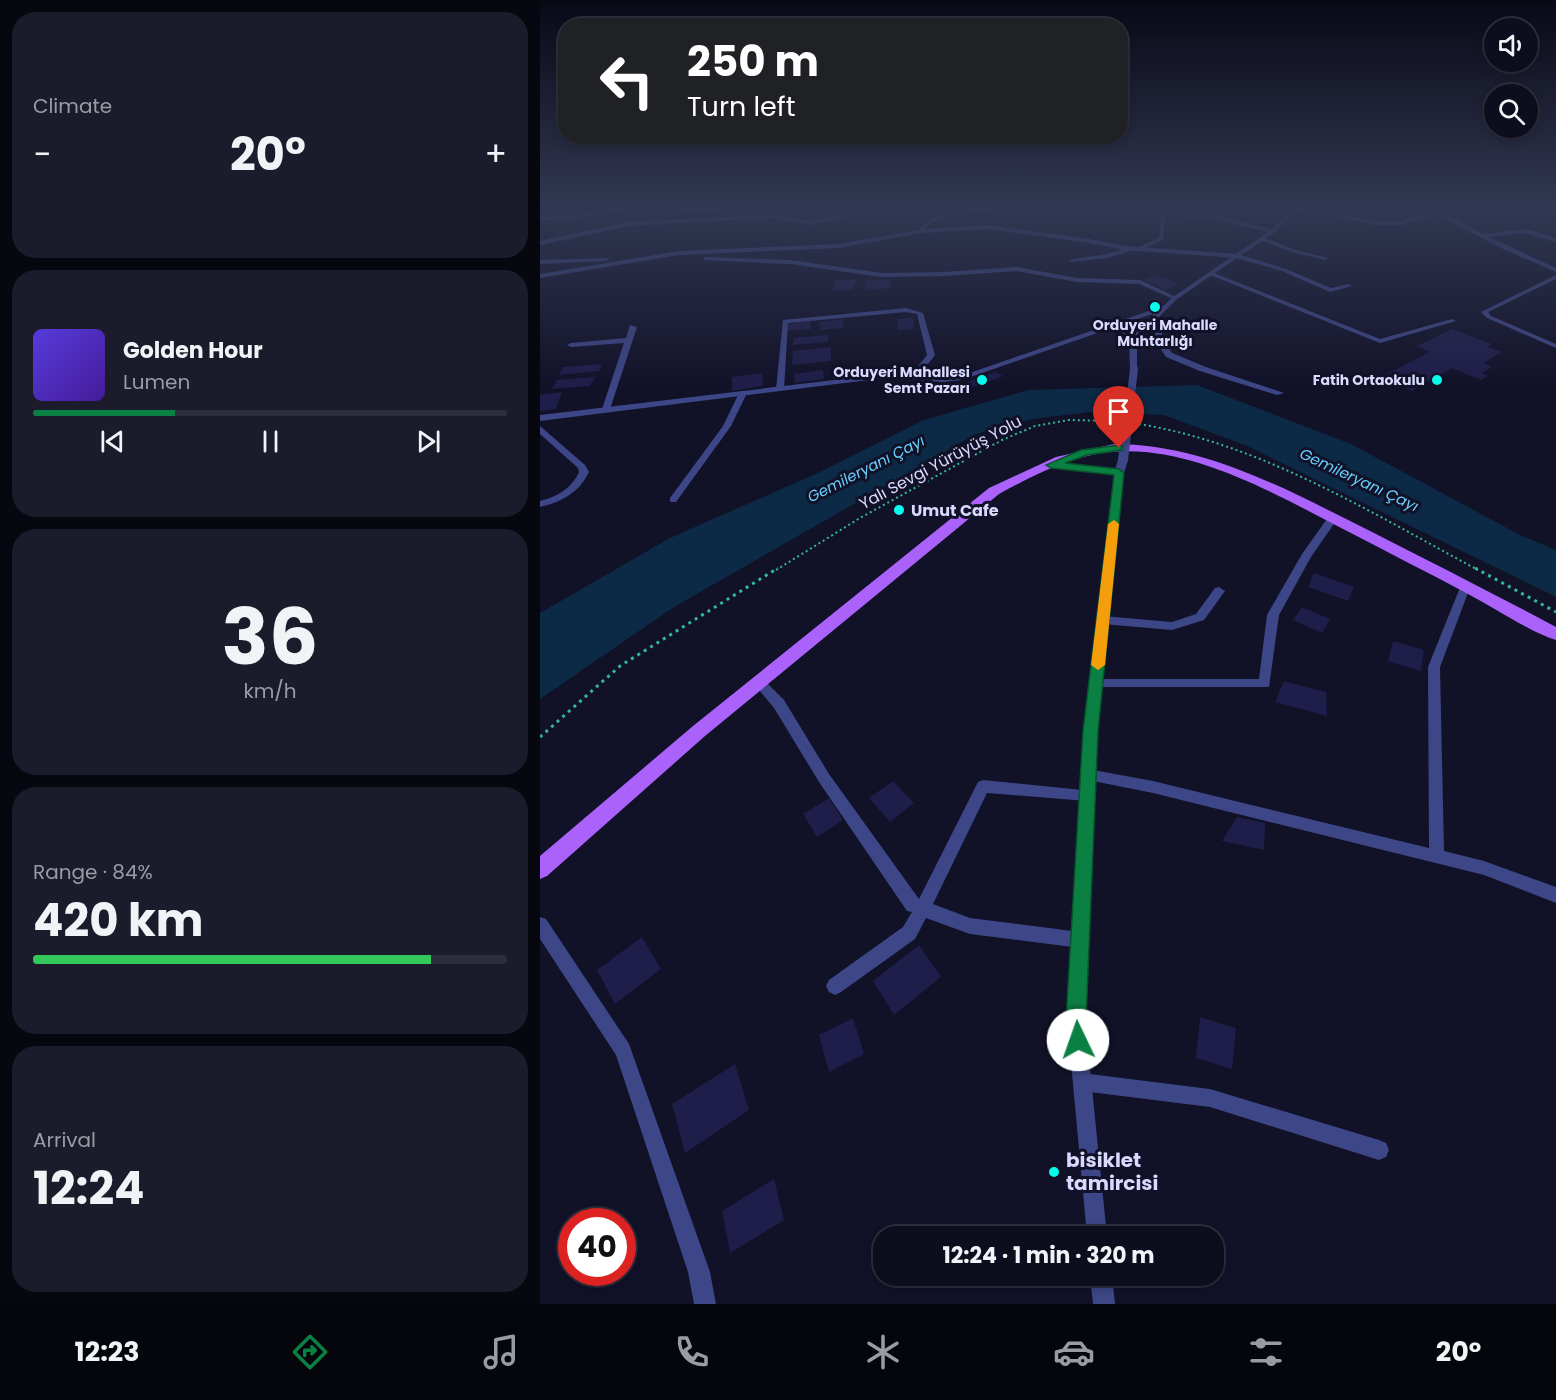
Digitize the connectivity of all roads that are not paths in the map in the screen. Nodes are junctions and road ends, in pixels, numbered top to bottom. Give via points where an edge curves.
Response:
1 (597, 267) edge
2 (824, 267) edge
3 (1222, 267) edge
4 (1274, 267) edge
5 (1556, 271) edge
6 (1212, 274) junction
7 (540, 276) edge
8 (1349, 286) dead end
9 (1175, 298) junction
10 (1163, 308) junction
11 (1452, 321) dead end
12 (1146, 326) junction
13 (633, 327) dead end
14 (1124, 331) junction
15 (1096, 333) junction
16 (1133, 338) junction
17 (629, 340) junction
18 (571, 345) dead end
19 (1556, 346) edge
20 (915, 375) junction
21 (780, 389) junction
22 (743, 393) junction
23 (1280, 393) dead end
24 (606, 409) junction
25 (540, 418) edge
26 (540, 429) edge
27 (1051, 465) junction
28 (1121, 466) junction
29 (672, 500) dead end
30 (540, 504) edge
31 (1333, 518) junction
32 (1466, 585) junction
33 (1220, 591) dead end
34 (1103, 620) junction
35 (1556, 634) edge
36 (759, 682) junction
37 (1095, 684) junction
38 (1088, 775) junction
39 (1087, 795) junction
40 (1437, 857) junction
41 (540, 868) edge
42 (1556, 895) edge
43 (924, 909) junction
44 (540, 925) edge
45 (1080, 940) junction
46 (835, 986) dead end
47 (1082, 1082) junction
48 (1379, 1150) dead end
49 (1096, 1226) edge
50 (1102, 1286) edge
51 (705, 1304) edge
52 (1104, 1304) edge

1 - 7 street
2 - 9 street via 882,275 1017,269 1077,280 1140,282
3 - 6 street
4 - 8 street via 1330,290
5 - 19 lane via 1484,312
6 - 9 street
6 - 11 street via 1380,341
9 - 10 street
10 - 12 street
10 - 15 street
12 - 14 street
12 - 16 street
12 - 23 street via 1158,329 1169,355
13 - 17 street
14 - 15 street
14 - 16 street
15 - 20 street via 962,378 934,380
16 - 28 street, bridge via 1134,369
17 - 18 street
17 - 24 street
20 - 21 street
20 - 21 street via 931,356 920,313 906,310 785,321
21 - 22 street
22 - 24 street
22 - 29 street via 727,426
24 - 25 street
26 - 30 street via 584,472 564,495
27 - 28 street
27 - 31 main road via 1106,449 1170,454 1239,475
27 - 36 main road via 994,491
28 - 34 street
31 - 32 main road
31 - 37 street via 1273,615 1264,684
32 - 35 main road
32 - 40 street via 1434,667
33 - 34 street via 1200,617 1172,626
34 - 37 street
36 - 41 main road
36 - 43 street via 780,704 824,777 913,904
37 - 38 street
38 - 39 street
38 - 40 street via 1153,787
39 - 43 street via 983,786
39 - 45 street
40 - 42 street via 1484,868
43 - 45 street via 970,926
43 - 46 street via 909,933
44 - 51 street via 623,1050 699,1272
45 - 47 street via 1076,1020
47 - 48 street via 1210,1098
47 - 49 street
50 - 52 street

